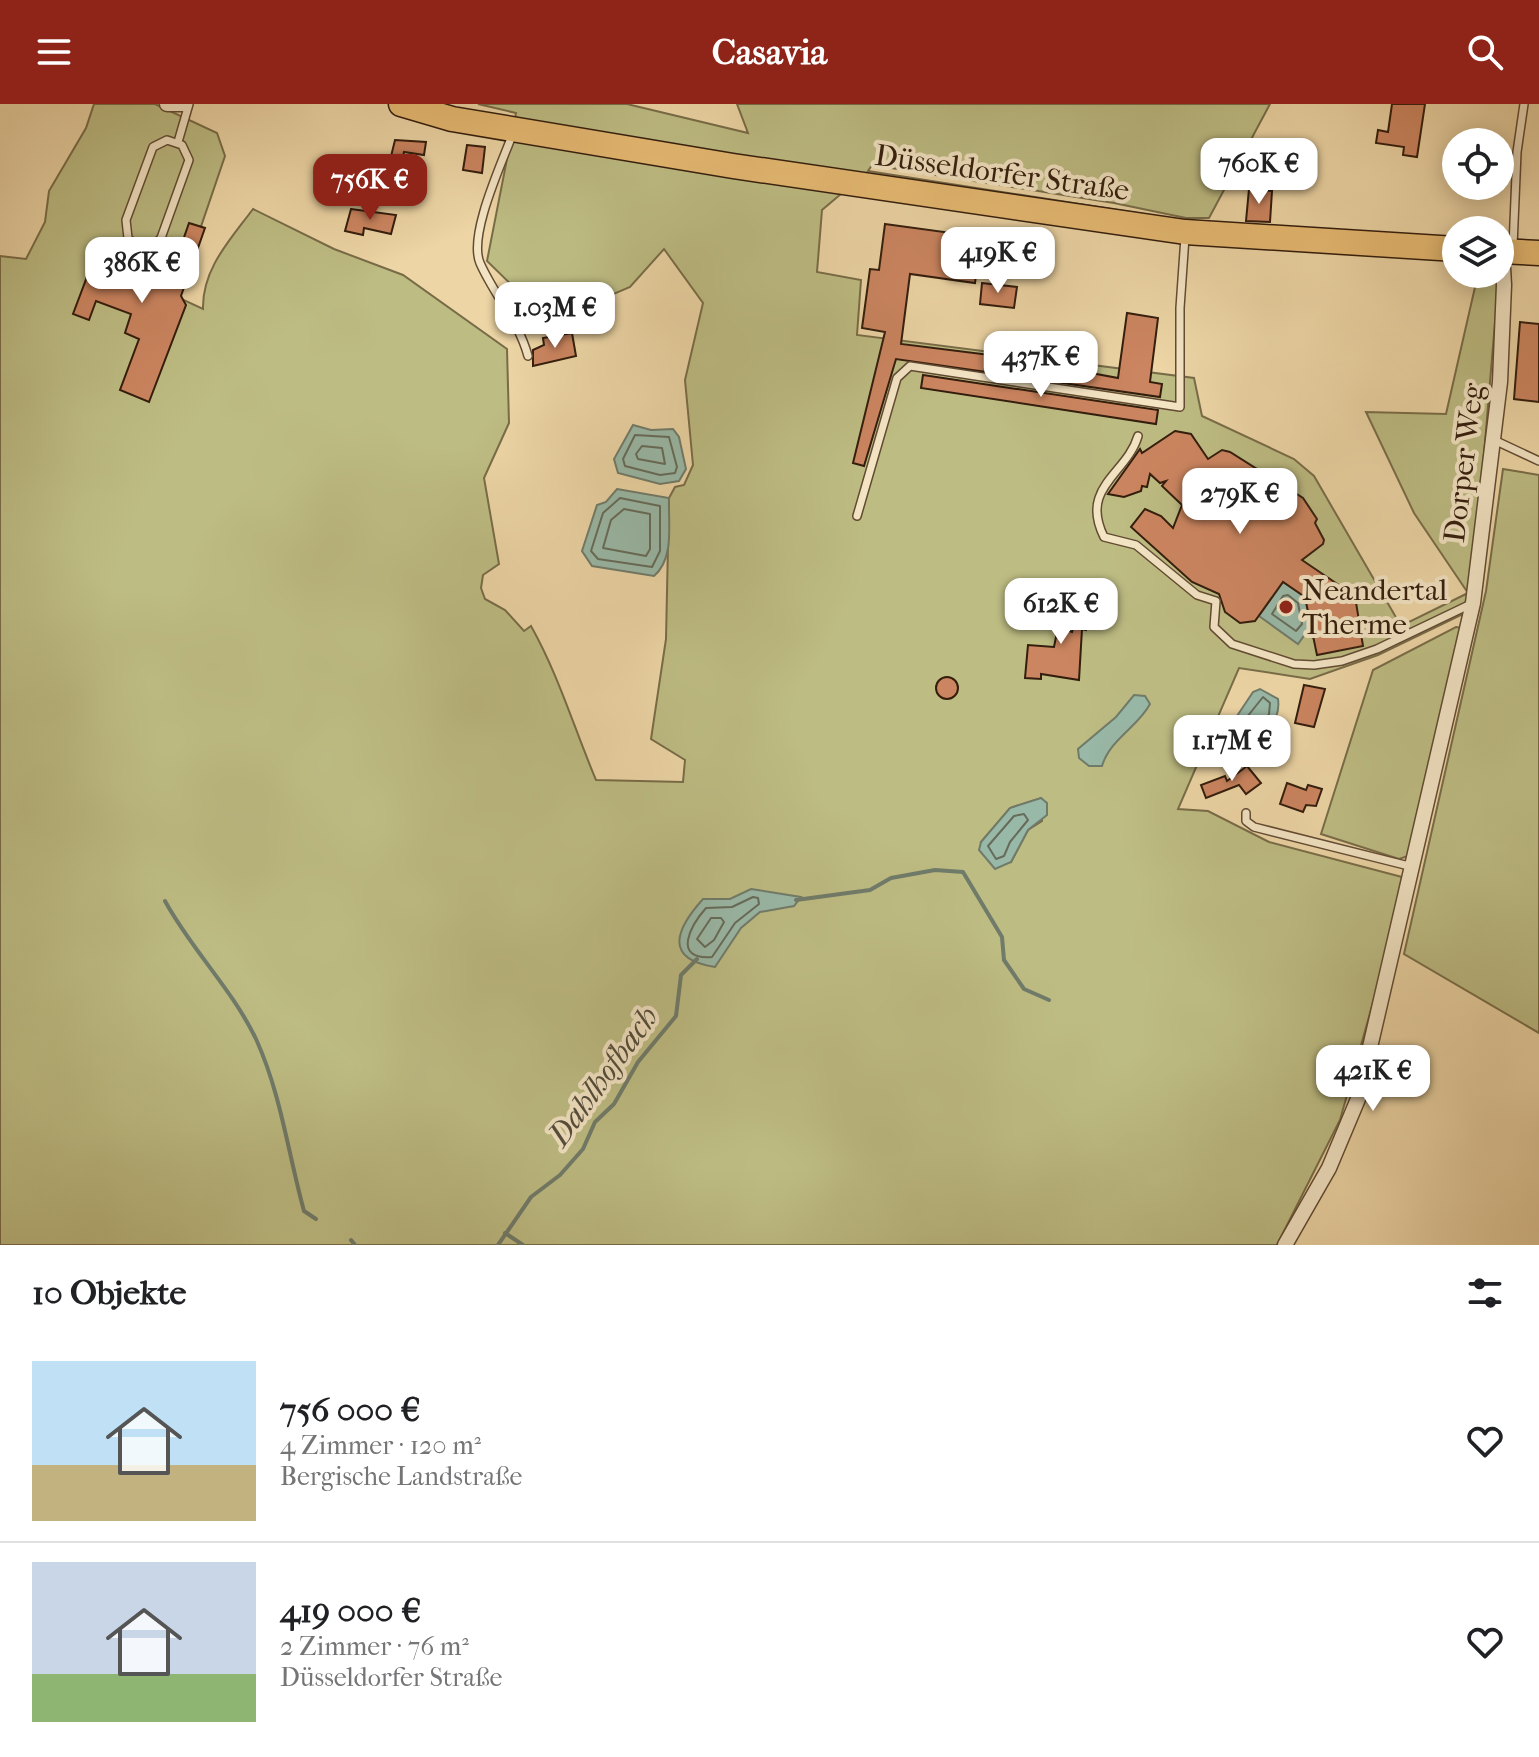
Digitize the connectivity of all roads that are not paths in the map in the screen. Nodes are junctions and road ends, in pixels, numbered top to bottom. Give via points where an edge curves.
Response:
1 (167, 104) edge
2 (187, 104) edge
3 (401, 104) edge
4 (1524, 104) edge
5 (514, 130) junction
6 (178, 142) junction
7 (1509, 216) edge
8 (1185, 232) junction
9 (1442, 248) edge
10 (1514, 252) edge
11 (1539, 253) edge
12 (1504, 288) edge
13 (528, 356) dead end
14 (1138, 436) dead end
15 (1494, 440) junction
16 (1539, 461) edge
17 (857, 516) dead end
18 (1473, 603) junction
19 (1246, 813) dead end
20 (1414, 867) junction
21 (1285, 1245) edge

1 - 2 street
2 - 6 lane
3 - 5 main road, Düsseldorfer Straße
4 - 7 lane
5 - 8 main road, Düsseldorfer Straße
5 - 13 lane via 476,244 480,263
6 - 6 lane via 162,141 153,147 125,226 137,245 153,245 163,233 189,160
8 - 9 main road, Düsseldorfer Straße
8 - 17 lane via 1180,407 910,366 897,378
10 - 11 main road
12 - 15 street, Dorper Weg
14 - 18 lane via 1102,493 1098,525 1104,537 1147,551 1197,595 1216,601 1214,627 1232,644 1294,664 1342,661
15 - 16 lane
15 - 18 street, Dorper Weg
18 - 20 street, Dorper Weg
19 - 20 lane via 1254,827
20 - 21 street, Dorper Weg via 1358,1099 1329,1168

